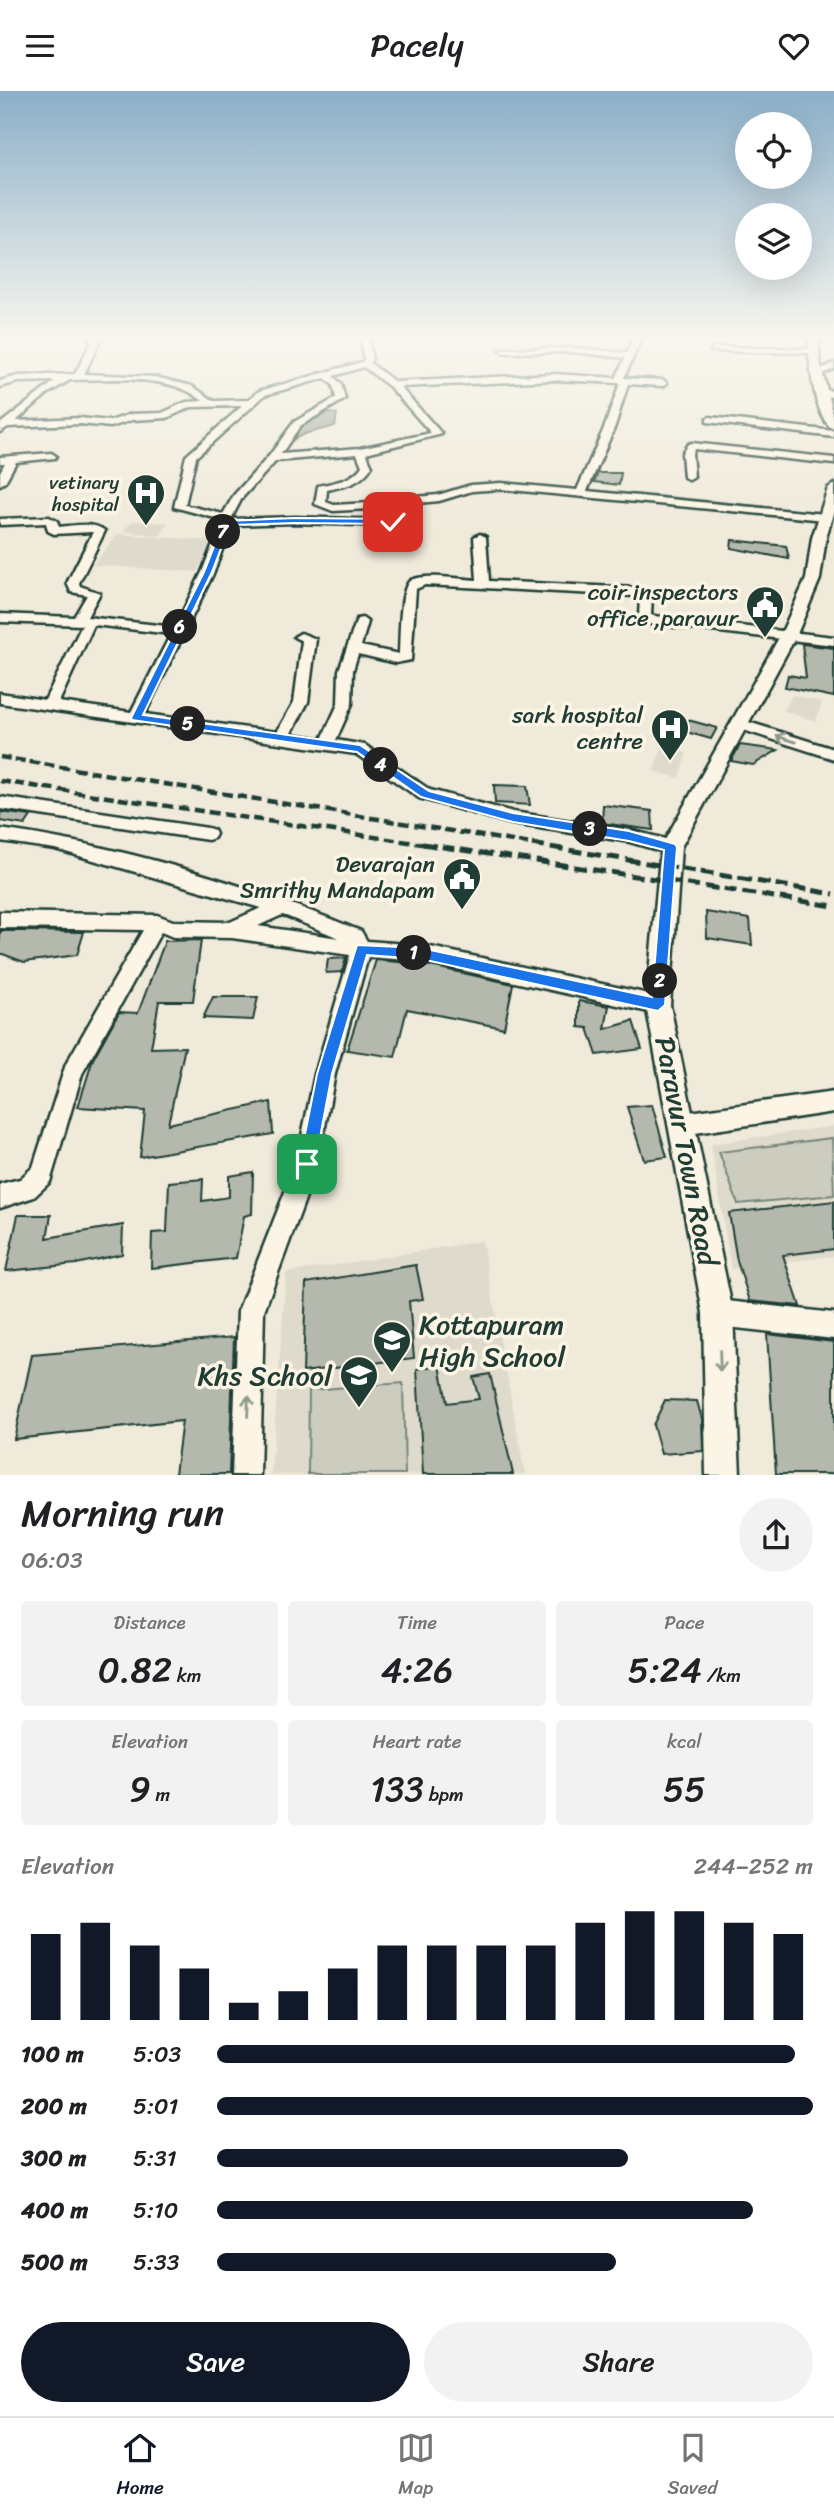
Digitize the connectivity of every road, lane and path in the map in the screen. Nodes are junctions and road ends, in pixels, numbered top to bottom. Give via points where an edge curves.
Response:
1 (36, 402) edge
2 (210, 402) edge
3 (336, 402) edge
4 (408, 402) edge
5 (616, 402) edge
6 (829, 402) edge
7 (250, 403) joint
8 (213, 405) junction
9 (710, 420) dead end
10 (832, 423) edge
11 (3, 427) edge
12 (834, 434) edge
13 (360, 451) junction
14 (51, 456) dead end
15 (273, 458) junction
16 (12, 459) junction
17 (0, 460) edge
18 (834, 461) edge
19 (690, 477) dead end
20 (0, 482) edge
21 (834, 488) edge
22 (581, 493) junction
23 (391, 506) junction
24 (825, 517) junction
25 (226, 521) junction
26 (0, 522) edge
27 (480, 537) dead end
28 (483, 584) junction
29 (0, 618) edge
30 (85, 620) junction
31 (362, 621) dead end
32 (179, 631) junction
33 (789, 634) junction
34 (301, 637) dead end
35 (834, 641) edge
36 (354, 649) junction
37 (0, 698) edge
38 (50, 705) junction
39 (136, 718) junction
40 (739, 724) junction
41 (282, 738) junction
42 (326, 746) junction
43 (834, 754) edge
44 (0, 803) edge
45 (208, 834) dead end
46 (0, 835) edge
47 (671, 847) junction
48 (281, 907) junction
49 (0, 920) edge
50 (157, 923) junction
51 (232, 930) junction
52 (362, 949) junction
53 (658, 1005) junction
54 (834, 1102) edge
55 (681, 1124) junction
56 (0, 1196) edge
57 (718, 1313) junction
58 (834, 1325) edge
59 (247, 1475) edge
60 (723, 1475) edge

1 - 11 street
2 - 8 street
3 - 15 street via 297,424
4 - 13 street via 437,434
5 - 22 street
6 - 10 main road
7 - 8 street
7 - 25 street via 194,453 183,485 180,508
8 - 11 street via 189,404 164,416 131,417 111,424 80,421
9 - 12 street
13 - 15 street
13 - 23 street via 368,466 362,476 321,488 320,504
14 - 16 street
15 - 25 street via 238,497
16 - 17 street
16 - 20 street
18 - 19 street via 691,446 687,453
21 - 24 main road, Paravur Town Road
22 - 23 street via 471,488 447,497
22 - 24 street
23 - 25 street via 390,523
24 - 33 main road, Paravur Town Road via 813,579
25 - 32 street
26 - 30 street via 49,520 54,531 99,531 73,583 75,589 94,593
27 - 28 street
28 - 33 street via 638,591 646,596 645,616 650,620
28 - 36 street via 415,583 410,589 406,657
29 - 30 street
30 - 32 street
30 - 38 street
31 - 36 street
32 - 39 street
33 - 35 street
33 - 40 main road, Paravur Town Road
34 - 41 street via 309,639 301,702
36 - 42 street via 346,670 345,705
37 - 38 street
38 - 39 street
39 - 41 street
43 -> 40 street
40 - 47 main road, Paravur Town Road
41 - 42 street
42 - 47 street via 360,749 435,797 513,818
44 - 45 street
46 - 48 street via 132,862
47 - 53 main road, Paravur Town Road
48 - 51 street
48 - 52 street via 354,936
49 - 50 street
50 - 51 street via 173,929
50 - 56 street via 73,1071 41,1174 26,1189
51 - 52 street
52 - 53 street via 421,953
59 -> 52 street via 251,1311 307,1164 325,1074
53 - 55 main road, Paravur Town Road
54 - 55 street
55 - 57 main road, Paravur Town Road
57 - 58 street
57 -> 60 main road, Paravur Town Road

